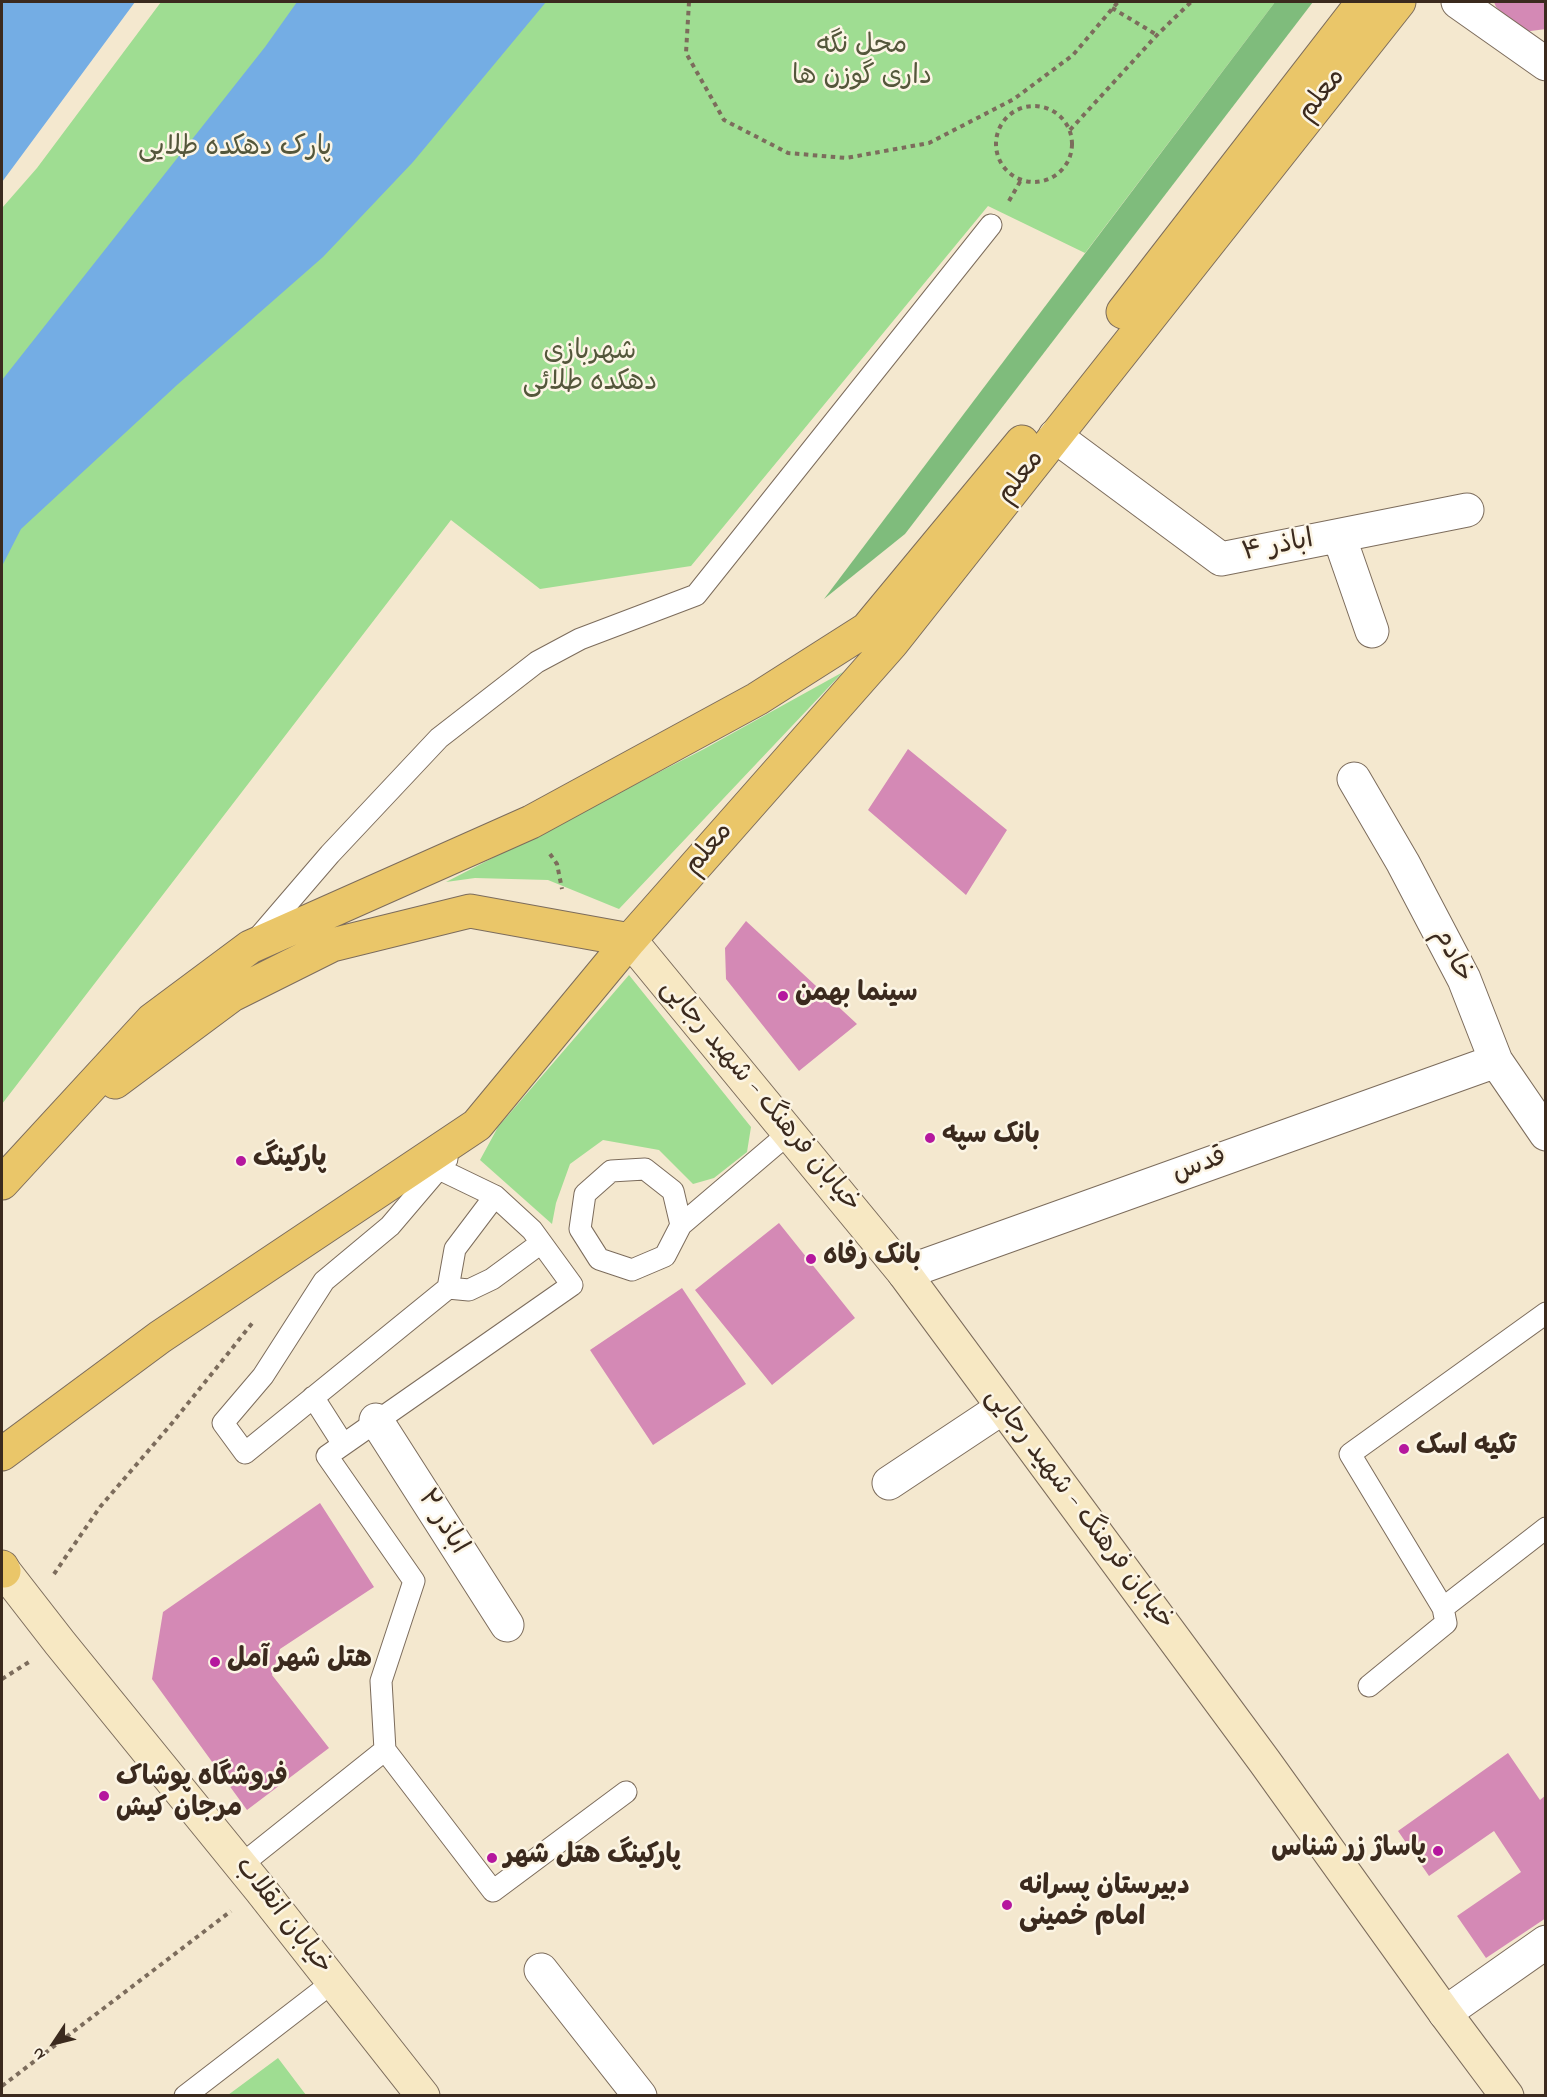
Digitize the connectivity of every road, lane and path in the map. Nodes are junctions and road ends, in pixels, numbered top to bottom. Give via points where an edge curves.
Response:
1 (689, 2) edge
2 (1118, 2) edge
3 (1191, 2) edge
4 (1363, 2) edge
5 (1398, 2) edge
6 (1458, 2) edge
7 (1112, 8) junction
8 (1157, 35) junction
9 (1545, 64) edge
10 (1009, 102) junction
11 (1014, 110) junction
12 (1070, 130) junction
13 (990, 225) dead end
14 (1055, 436) junction
15 (1467, 510) dead end
16 (1340, 536) junction
17 (1372, 631) dead end
18 (1354, 779) dead end
19 (531, 822) junction
20 (572, 929) junction
21 (630, 940) junction
22 (250, 947) junction
23 (1496, 1061) junction
24 (477, 1125) junction
25 (54, 1127) junction
26 (789, 1133) junction
27 (1545, 1134) edge
28 (439, 1169) junction
29 (2, 1184) edge
30 (495, 1196) junction
31 (681, 1225) junction
32 (541, 1243) junction
33 (904, 1274) junction
34 (448, 1288) junction
35 (1545, 1313) edge
36 (256, 1319) dead end
37 (313, 1397) junction
38 (1002, 1408) junction
39 (376, 1420) junction
40 (335, 1450) junction
41 (2, 1454) edge
42 (889, 1483) dead end
43 (1545, 1528) edge
44 (3, 1569) edge
45 (32, 1607) junction
46 (1443, 1608) junction
47 (507, 1625) dead end
48 (1369, 1686) dead end
49 (385, 1750) junction
50 (626, 1792) dead end
51 (251, 1877) junction
52 (1545, 1942) edge
53 (541, 1970) dead end
54 (333, 1982) junction
55 (1445, 2013) junction
56 (2, 2086) edge
57 (186, 2096) edge
58 (423, 2096) edge
59 (640, 2096) edge
60 (1507, 2096) edge

1 - 10 path via 686,53 724,120 788,153 846,158 929,143
2 - 7 path
3 - 8 path
4 - 19 main road, معلم via 1037,424 867,629 757,699
5 - 14 main road, معلم
6 - 9 street
7 - 8 path
7 - 10 path via 1073,55
8 - 12 path
10 - 11 path
11 - 12 path via 1036,105 1049,109
11 - 12 path via 997,131 997,154 1002,166 1021,180 1047,180 1065,168 1071,156
13 - 22 lane via 696,594 580,639 537,662 439,738 330,854
14 - 16 street, اباذر ۴ via 1221,559
14 - 21 main road, معلم via 892,643
15 - 16 street, اباذر ۴
16 - 17 street
18 - 23 street, خادم via 1464,979
19 - 20 path via 557,864
19 - 22 main road, معلم
20 - 21 main road
20 - 25 main road via 470,911 332,945 232,995
21 - 24 main road, معلم
21 - 26 main road, خیابان فرهنگ - شهید رجایی
22 - 25 main road, معلم via 152,1020
23 - 27 street, خادم
23 - 33 street, قدس
24 - 28 lane
24 - 41 main road, معلم via 160,1337
25 - 29 main road
26 - 31 lane
26 - 33 main road, خیابان فرهنگ - شهید رجایی
28 - 30 lane
28 - 37 lane via 390,1226 324,1281 263,1376 223,1423 245,1453
30 - 32 lane
30 - 34 lane via 455,1249
31 - 31 lane via 673,1191 645,1170 610,1170 585,1194 580,1229 599,1259 632,1270 665,1256
32 - 34 lane via 492,1279 469,1290
32 - 39 lane via 572,1285
33 - 38 main road, خیابان فرهنگ - شهید رجایی
34 - 37 lane
35 - 46 lane via 1350,1454
36 - 45 path via 99,1507
37 - 40 lane
38 - 42 street
38 - 55 main road, خیابان فرهنگ - شهید رجایی via 1265,1762
39 - 40 lane
39 - 47 street, اباذر ۲
40 - 49 lane via 414,1581 381,1681
43 - 46 lane
44 - 45 main road, خیابان انقلاب
45 - 51 main road, خیابان انقلاب
46 - 48 lane via 1446,1623
49 - 50 lane via 493,1892
49 - 51 lane
51 - 54 main road, خیابان انقلاب
51 - 56 path
52 - 55 street
53 - 59 street
54 - 57 lane
54 - 58 main road, خیابان انقلاب
55 - 60 main road, خیابان فرهنگ - شهید رجایی

